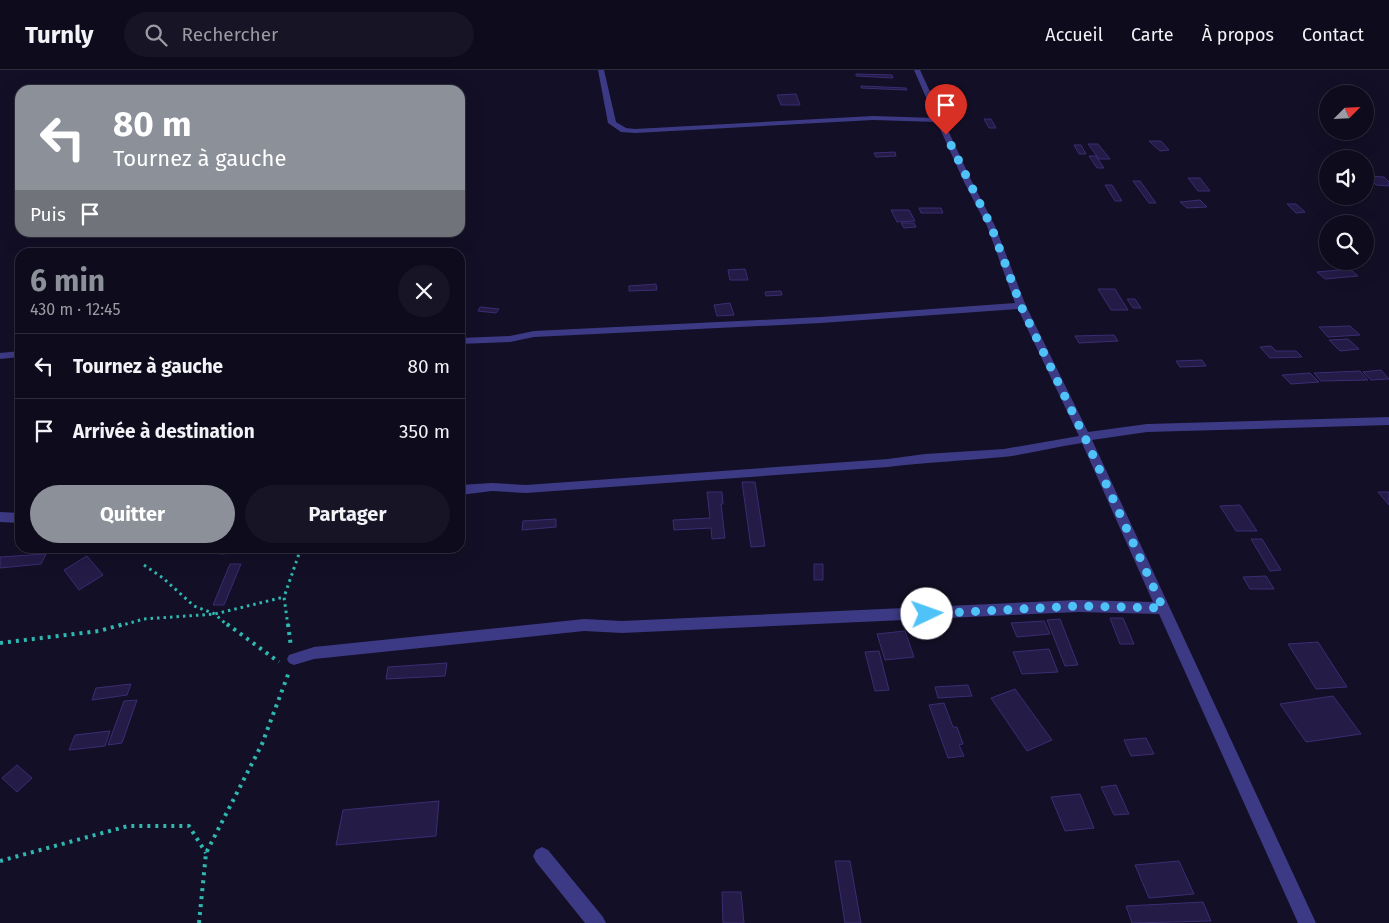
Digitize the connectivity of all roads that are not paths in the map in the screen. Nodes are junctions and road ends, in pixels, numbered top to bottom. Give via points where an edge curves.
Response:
1 (601, 70) edge
2 (917, 70) edge
3 (939, 120) junction
4 (1021, 306) junction
5 (465, 341) edge
6 (15, 354) edge
7 (0, 356) edge
8 (1389, 421) edge
9 (1086, 440) junction
10 (465, 490) edge
11 (0, 517) edge
12 (15, 518) edge
13 (1163, 608) junction
14 (292, 664) road end
15 (542, 856) dead end
16 (597, 923) edge
17 (1307, 923) edge

1 - 3 street via 612,124 624,130 874,118
2 - 3 street
3 - 4 street via 991,226
4 - 5 street
4 - 9 street
6 - 7 street
8 - 9 street via 1147,428 1092,435
9 - 10 street via 1004,453 825,469 526,489
9 - 13 street
11 - 12 street
13 - 14 street via 1078,606 622,627 584,625 314,653
13 - 17 street
15 - 16 street

